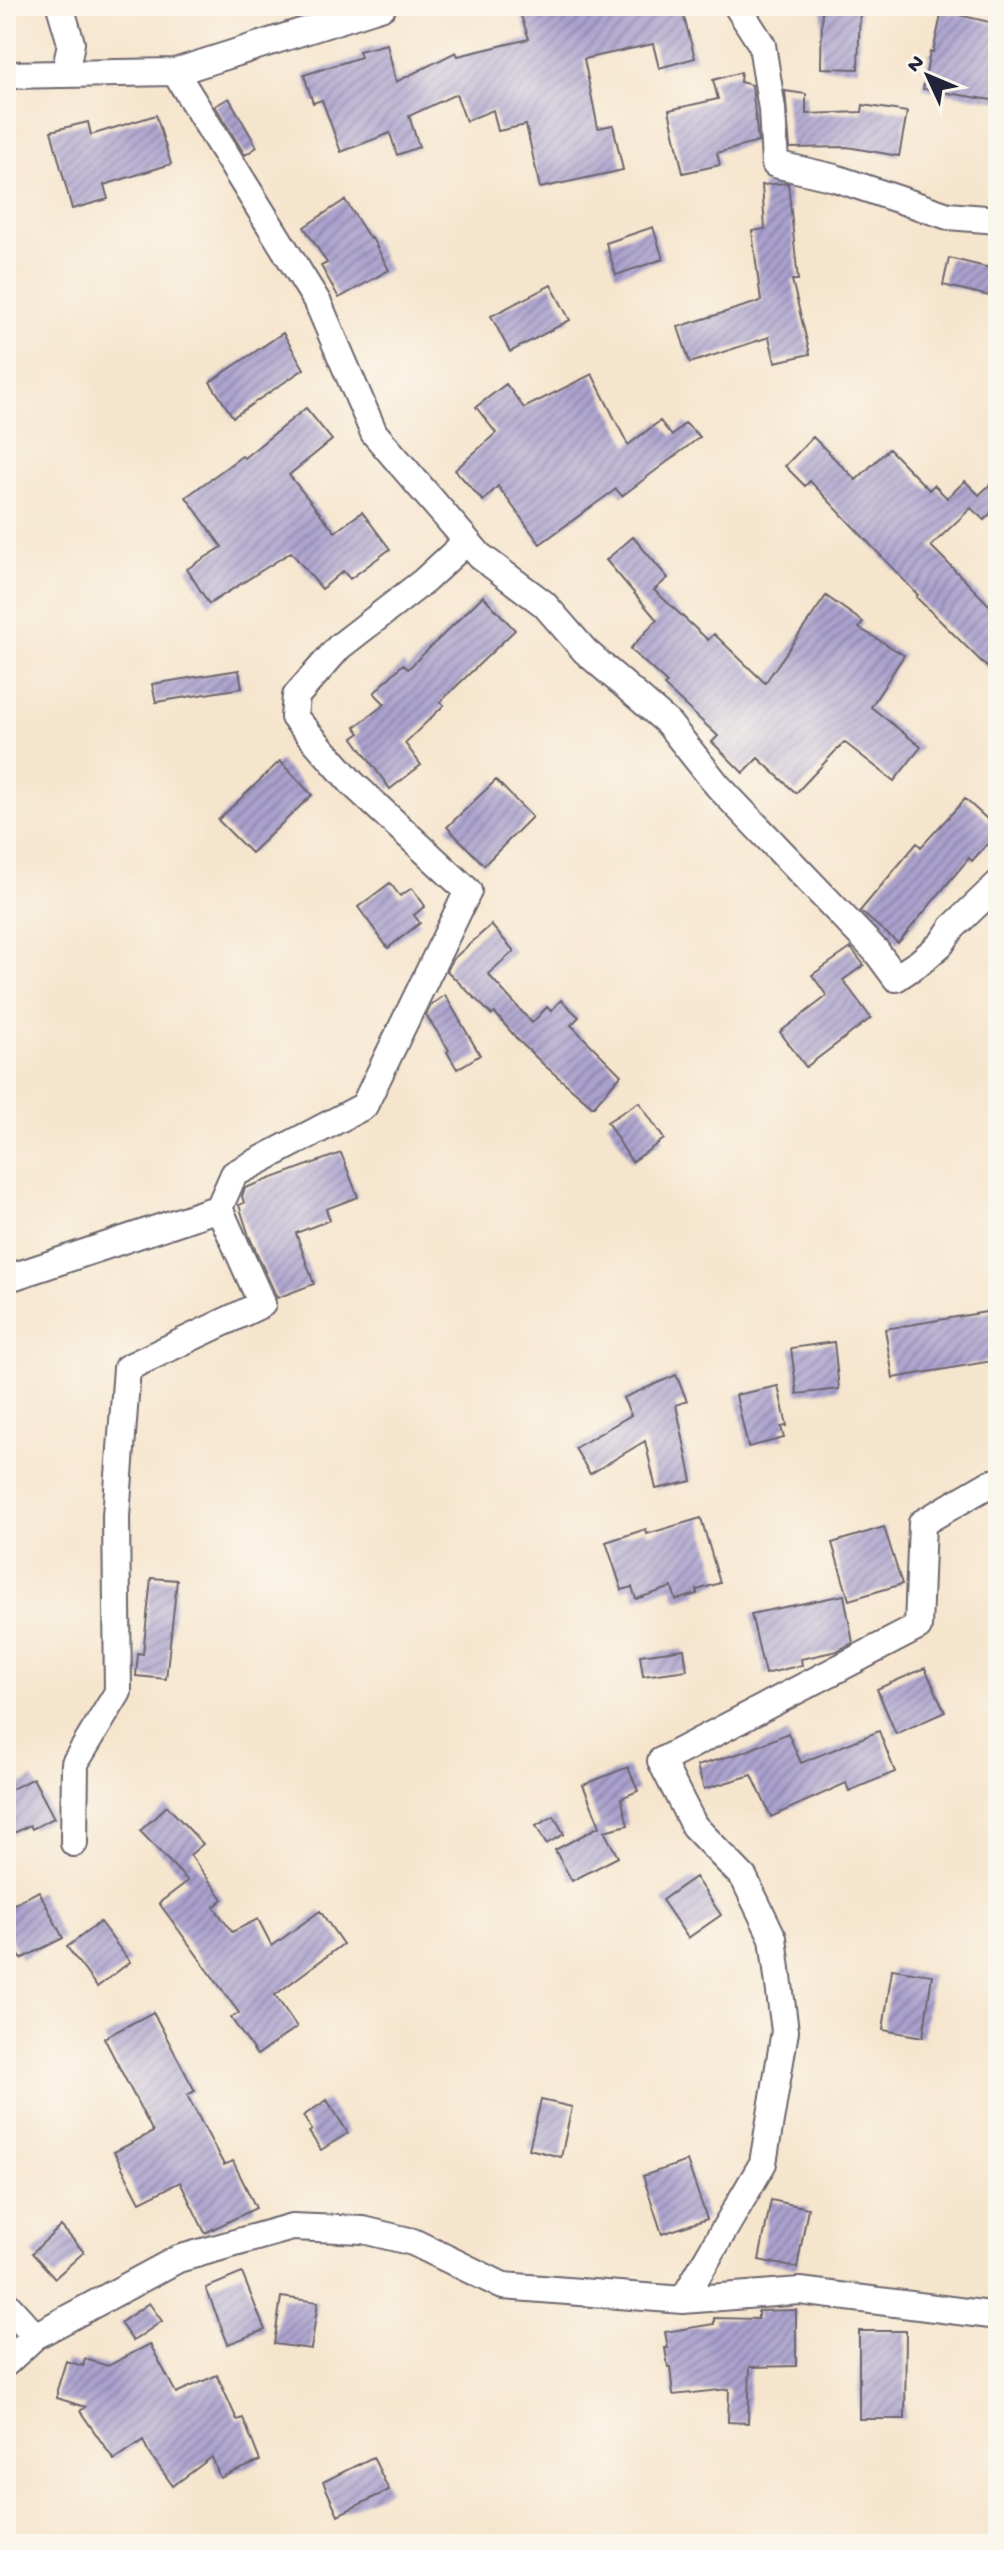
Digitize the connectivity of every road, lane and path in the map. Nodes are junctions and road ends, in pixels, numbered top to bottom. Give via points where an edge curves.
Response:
1 (60, 6) edge
2 (383, 6) edge
3 (737, 6) edge
4 (175, 72) junction
5 (65, 74) junction
6 (6, 75) edge
7 (998, 220) edge
8 (467, 541) junction
9 (998, 884) edge
10 (219, 1208) junction
11 (6, 1279) edge
12 (998, 1482) edge
13 (74, 1843) dead end
14 (683, 2300) junction
15 (6, 2304) edge
16 (998, 2316) edge
17 (35, 2336) junction
18 (6, 2363) edge

1 - 5 street via 71,43
2 - 4 street
3 - 7 street via 762,45 775,164 948,216
4 - 5 street
4 - 8 street via 318,303 374,433
5 - 6 street
8 - 9 street via 544,604 585,651 668,723 718,786 896,978 941,944
8 - 10 street via 339,647 296,696 294,717 352,783 468,891 364,1106 234,1174
10 - 11 street
10 - 13 street via 262,1304 127,1368 116,1516 118,1692 75,1763
12 - 14 street via 922,1523 918,1627 661,1761 694,1826 744,1878 773,1938 785,2031 763,2163
14 - 16 street via 800,2291
14 - 17 street via 503,2286 413,2242 363,2230 292,2227 178,2259
15 - 17 street
17 - 18 street

